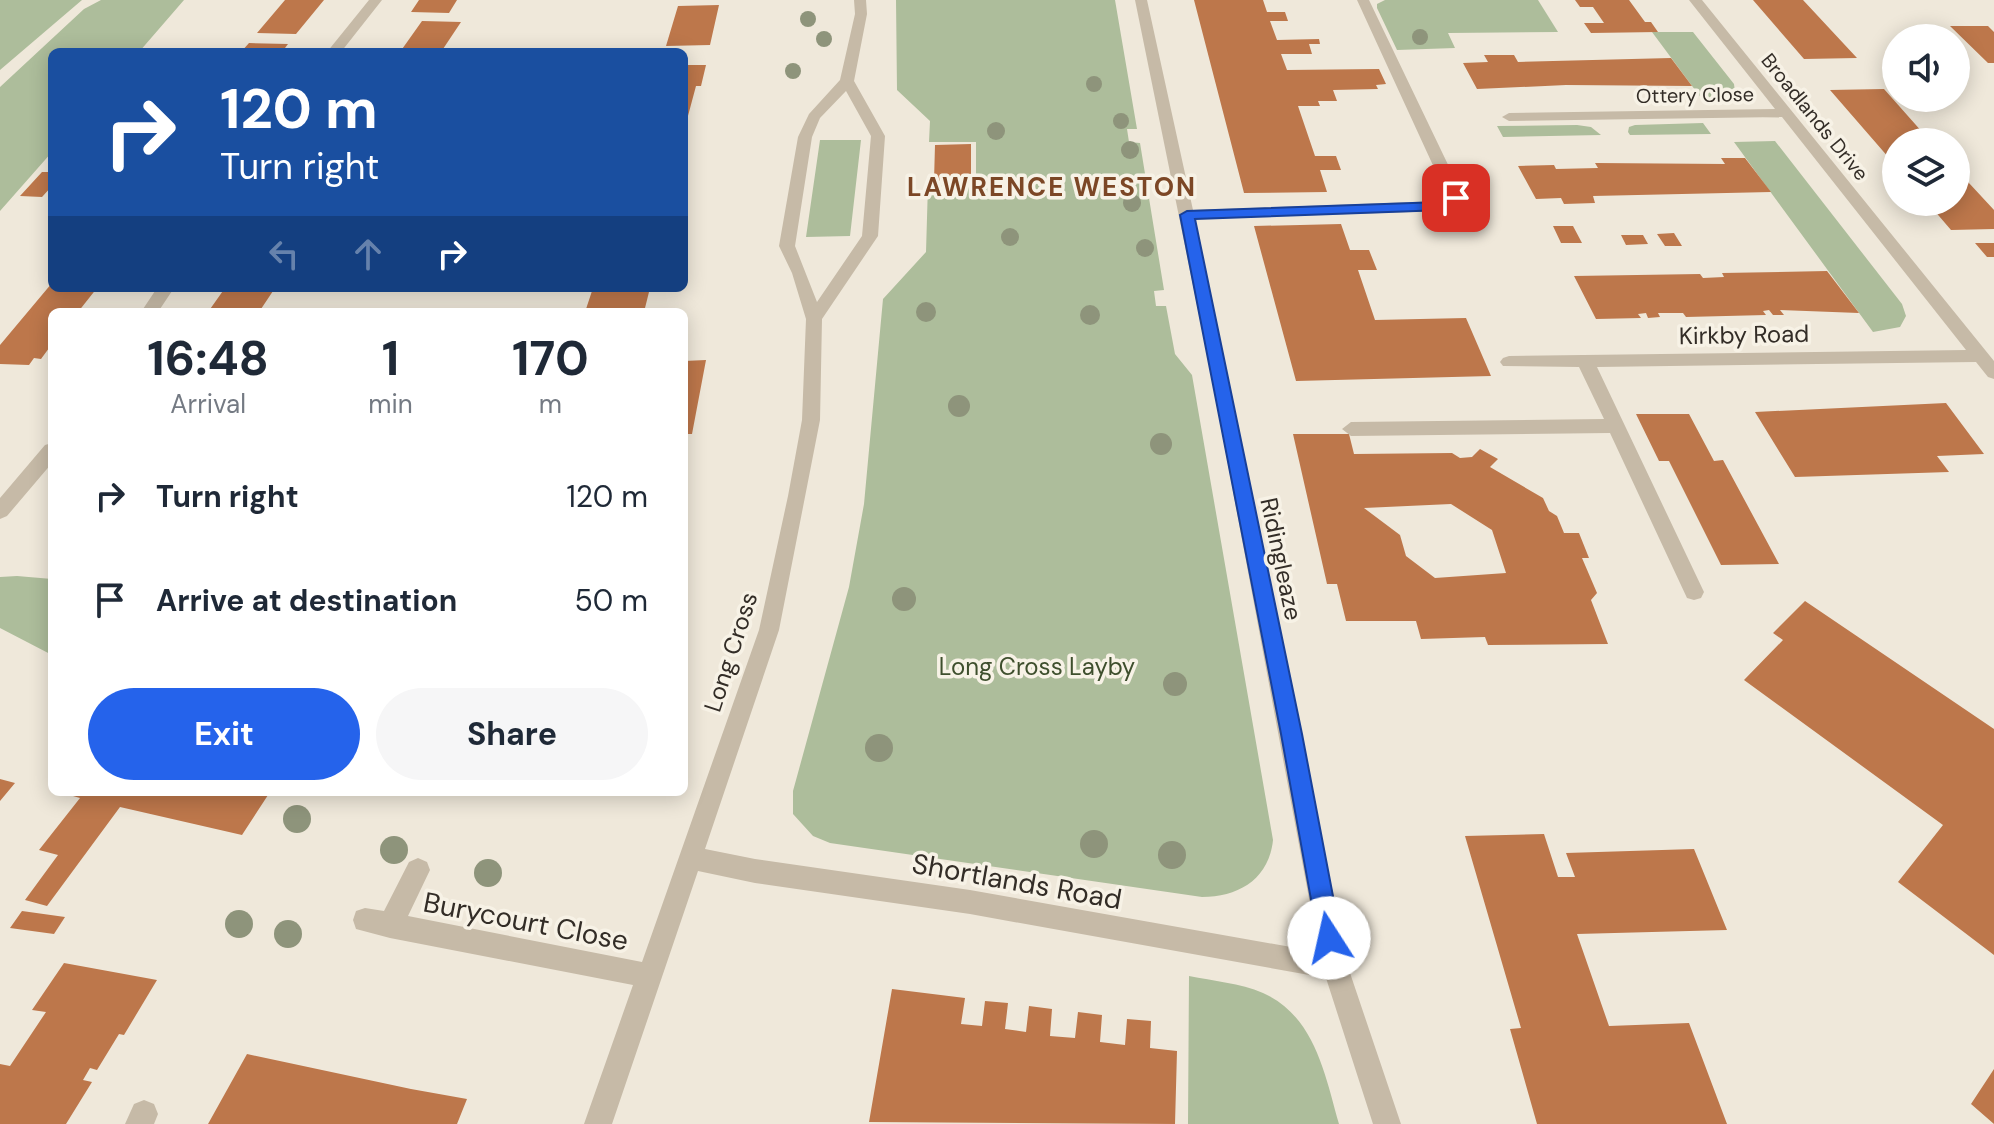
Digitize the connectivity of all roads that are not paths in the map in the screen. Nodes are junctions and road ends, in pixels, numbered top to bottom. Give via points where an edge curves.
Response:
1 (376, 0) edge
2 (860, 0) edge
3 (1141, 0) edge
4 (1363, 0) edge
5 (1695, 0) edge
6 (337, 48) edge
7 (847, 81) junction
8 (1787, 113) junction
9 (1604, 116) junction
10 (1509, 117) dead end
11 (1614, 133) dead end
12 (1187, 215) junction
13 (814, 319) junction
14 (1980, 356) junction
15 (1585, 361) junction
16 (1509, 362) dead end
17 (1994, 373) edge
18 (1615, 426) junction
19 (1351, 429) dead end
20 (48, 456) edge
21 (0, 511) edge
22 (1694, 592) dead end
23 (688, 857) junction
24 (418, 870) dead end
25 (365, 920) dead end
26 (390, 926) junction
27 (1335, 967) junction
28 (650, 976) junction
29 (598, 1124) edge
30 (1387, 1124) edge

1 - 6 street
2 - 7 street
3 - 12 street, Ridingleaze
4 - 12 street via 1455,201 1444,206
5 - 8 street, Broadlands Drive
7 - 13 street, Long Cross via 814,117 805,137 787,246
7 - 13 street via 878,136 870,236
8 - 9 street, Ottery Close
8 - 14 street, Broadlands Drive
9 - 10 street, Ottery Close
9 - 11 street, Ottery Close
12 - 27 street, Ridingleaze
13 - 23 street, Long Cross via 811,420 769,630
14 - 15 street, Kirkby Road
14 - 17 street, Broadlands Drive
15 - 16 street, Kirkby Road
15 - 18 street
18 - 19 street
18 - 22 street
20 - 21 street
23 - 27 street, Shortlands Road
23 - 28 street, Long Cross
24 - 26 street, Burycourt Close
25 - 26 street, Burycourt Close
26 - 28 street, Burycourt Close
27 - 30 street, Ridingleaze
28 - 29 street, Long Cross

